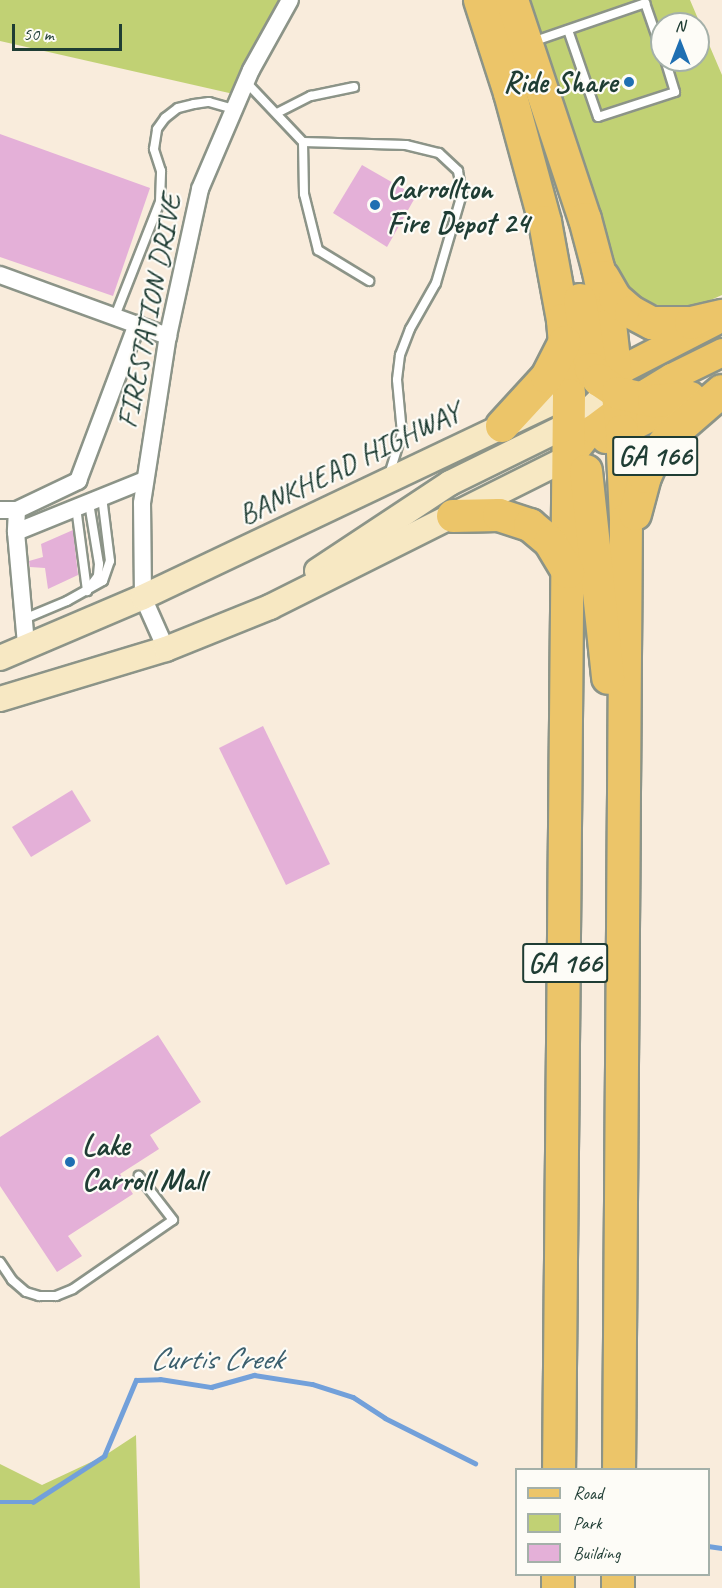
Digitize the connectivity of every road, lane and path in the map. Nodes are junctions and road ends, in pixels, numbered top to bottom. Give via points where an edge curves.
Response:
1 (290, 0) edge
2 (480, 0) edge
3 (512, 0) edge
4 (650, 17) edge
5 (568, 30) junction
6 (526, 44) junction
7 (669, 72) edge
8 (246, 82) junction
9 (354, 87) dead end
10 (510, 93) junction
11 (234, 109) junction
12 (277, 113) junction
13 (303, 142) junction
14 (598, 268) junction
15 (0, 275) edge
16 (369, 281) dead end
17 (115, 316) junction
18 (722, 317) edge
19 (137, 324) junction
20 (168, 336) junction
21 (565, 342) junction
22 (722, 352) edge
23 (722, 384) edge
24 (722, 391) edge
25 (617, 395) junction
26 (690, 398) joint
27 (502, 426) junction
28 (576, 431) junction
29 (145, 480) junction
30 (387, 481) junction
31 (89, 502) junction
32 (8, 510) edge
33 (453, 516) junction
34 (16, 532) junction
35 (626, 544) junction
36 (568, 572) junction
37 (87, 591) junction
38 (143, 597) junction
39 (256, 614) junction
40 (24, 619) junction
41 (26, 645) junction
42 (166, 648) junction
43 (0, 658) edge
44 (0, 699) edge
45 (624, 846) junction
46 (140, 1176) dead end
47 (0, 1262) edge
48 (559, 1468) edge
49 (620, 1468) edge

1 - 8 street, FIRESTATION DRIVE
2 - 10 highway
3 - 6 highway
4 - 5 lane via 645,3
5 - 6 lane
5 - 7 lane via 598,117 675,92
6 - 14 highway
8 - 11 street, FIRESTATION DRIVE
8 - 12 lane
9 - 12 lane via 311,96
10 - 21 highway via 545,222
10 - 25 highway via 530,124 567,235 591,369
11 - 17 lane via 209,102 178,108 157,129 154,149 161,171 160,202
11 - 20 street, FIRESTATION DRIVE via 200,189
12 - 13 lane
13 - 16 lane via 304,194 318,250
13 - 30 lane via 406,145 438,153 459,171 462,195 436,283 400,356 397,380 402,433
14 - 18 highway via 615,298 652,323 691,323
14 - 25 highway
15 - 17 street
17 - 19 street
18 - 25 main road, BANKHEAD HIGHWAY
19 - 20 street
19 - 32 street via 78,481
20 - 29 street, FIRESTATION DRIVE
21 - 27 highway via 547,377
21 - 28 highway
22 - 25 main road
23 - 26 main road
24 - 35 highway, GA 166 via 669,437 655,455
25 - 26 highway via 654,400
25 - 28 main road, BANKHEAD HIGHWAY
25 - 28 main road, BANKHEAD HIGHWAY
25 - 35 highway
27 - 28 main road, BANKHEAD HIGHWAY
27 - 30 main road, BANKHEAD HIGHWAY
28 - 33 main road, BANKHEAD HIGHWAY
28 - 36 highway, GA 166
28 - 39 main road via 450,483
28 - 45 highway via 618,756
29 - 31 street
29 - 38 street, FIRESTATION DRIVE
30 - 38 main road, BANKHEAD HIGHWAY
31 - 34 street
31 - 37 lane
31 - 37 lane via 99,564 98,576
31 - 37 lane via 110,561 103,581
32 - 34 street
33 - 36 highway via 499,515 520,520 550,542
33 - 39 main road, BANKHEAD HIGHWAY
34 - 40 street
35 - 45 highway, GA 166
36 - 48 highway, GA 166
37 - 40 lane
38 - 41 main road, BANKHEAD HIGHWAY
38 - 42 street, FIRESTATION DRIVE
39 - 42 main road, BANKHEAD HIGHWAY
40 - 41 street
41 - 43 main road, BANKHEAD HIGHWAY
42 - 44 main road, BANKHEAD HIGHWAY
45 - 49 highway, GA 166
46 - 47 lane via 173,1220 73,1289 56,1296 26,1292

